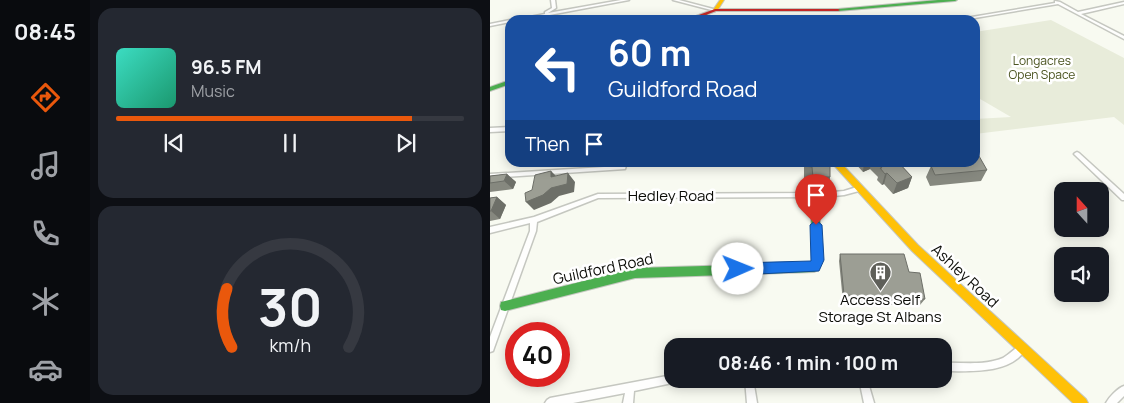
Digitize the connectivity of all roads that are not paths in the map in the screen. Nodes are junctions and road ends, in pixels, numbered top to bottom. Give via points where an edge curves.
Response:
1 (553, 0) edge
2 (628, 0) edge
3 (675, 0) edge
4 (955, 0) edge
5 (1052, 0) edge
6 (1059, 3) junction
7 (1124, 3) edge
8 (718, 5) edge
9 (555, 6) junction
10 (574, 10) junction
11 (1078, 12) junction
12 (542, 15) edge
13 (546, 15) edge
14 (710, 15) edge
15 (980, 16) edge
16 (505, 22) edge
17 (490, 25) edge
18 (1124, 38) edge
19 (505, 84) edge
20 (490, 89) edge
21 (505, 129) edge
22 (490, 130) edge
23 (1077, 154) dead end
24 (623, 167) edge
25 (839, 167) edge
26 (490, 176) edge
27 (857, 189) junction
28 (814, 196) junction
29 (1124, 198) edge
30 (534, 220) junction
31 (490, 230) edge
32 (505, 306) junction
33 (490, 348) edge
34 (1022, 348) junction
35 (952, 366) edge
36 (664, 381) edge
37 (630, 387) junction
38 (751, 388) edge
39 (866, 388) edge
40 (1124, 390) edge
41 (550, 403) edge
42 (628, 403) edge
43 (752, 403) edge
44 (870, 403) edge
45 (1082, 403) edge
46 (1111, 403) edge

1 - 9 street
2 - 10 street
3 - 8 street via 699,7
4 - 8 street via 842,10
5 - 6 street
6 - 11 street
6 - 15 street
7 - 11 street
8 - 14 street
9 - 10 street
9 - 12 street
10 - 13 street
11 - 18 street
16 - 17 street
19 - 20 street
21 - 22 street
23 - 29 street
24 - 26 street
25 - 27 street, Ashley Road
27 - 28 street, Hedley Road
27 - 34 street, Ashley Road via 914,248
28 - 30 street, Hedley Road via 598,196
28 - 32 street, Guildford Road via 818,260 814,267 635,273
30 - 31 street, Hedley Road
30 - 32 street via 533,231
32 - 33 street
34 - 35 street via 1016,356 1000,364
34 - 45 street, Ashley Road
36 - 37 street
37 - 41 street
37 - 42 street
38 - 43 street
39 - 44 street
40 - 46 street

